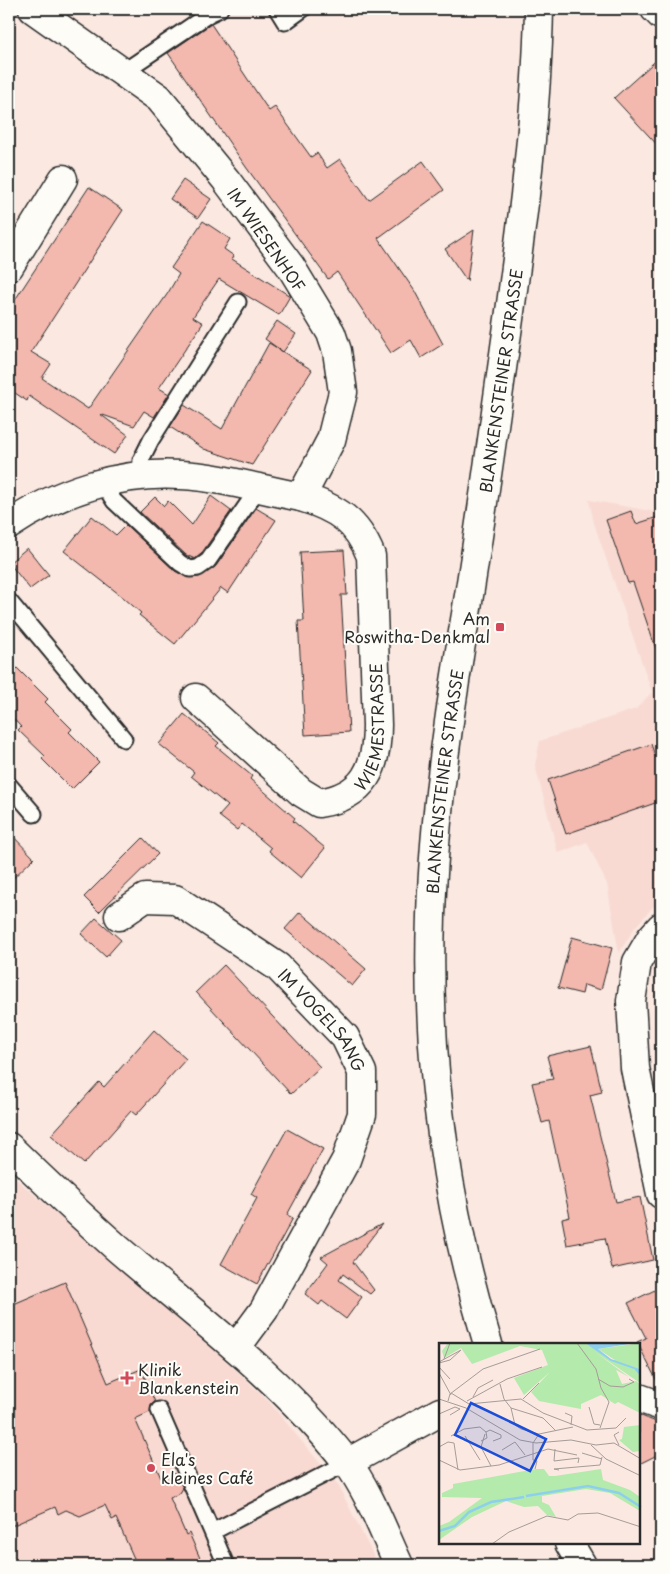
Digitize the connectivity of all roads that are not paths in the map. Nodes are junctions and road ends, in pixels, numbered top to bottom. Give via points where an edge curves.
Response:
1 (33, 9) edge
2 (220, 9) edge
3 (277, 9) edge
4 (303, 9) edge
5 (539, 9) edge
6 (655, 9) edge
7 (661, 16) edge
8 (123, 72) junction
9 (63, 179) dead end
10 (9, 267) edge
11 (238, 302) dead end
12 (140, 476) junction
13 (102, 482) junction
14 (258, 489) junction
15 (301, 497) junction
16 (9, 525) edge
17 (9, 601) edge
18 (196, 698) dead end
19 (124, 739) dead end
20 (9, 785) edge
21 (34, 814) dead end
22 (119, 916) dead end
23 (661, 927) edge
24 (9, 1148) edge
25 (661, 1194) edge
26 (488, 1343) edge
27 (236, 1348) junction
28 (640, 1398) edge
29 (661, 1406) edge
30 (159, 1410) dead end
31 (439, 1413) edge
32 (347, 1463) junction
33 (212, 1532) junction
34 (570, 1544) edge
35 (226, 1565) edge
36 (399, 1565) edge
37 (582, 1565) edge

1 - 8 street, IM WIESENHOF
2 - 8 lane
3 - 4 lane via 285,22
5 - 26 street, BLANKENSTEINER STRASSE via 527,187 455,678 441,787 431,917 433,1050 442,1141 456,1225
6 - 7 street
8 - 15 street, IM WIESENHOF via 159,98 226,180 291,267 331,333 343,392 330,440
9 - 10 street
11 - 12 lane via 151,440 141,460
12 - 13 street
12 - 14 street via 182,475
13 - 14 lane via 114,501 190,569 208,562
13 - 16 street via 47,503
14 - 15 street
15 - 18 street, WIEMESTRASSE via 325,504 351,522 363,537 371,556 377,750 371,771 343,797 319,803 301,792
17 - 19 lane
20 - 21 lane
22 - 27 street, IM VOGELSANG via 145,898 175,899 278,967 345,1037 362,1072 362,1114 346,1160 264,1310
23 - 25 street via 637,962 631,1001 635,1068
24 - 27 street via 116,1248
27 - 32 street via 303,1410
28 - 29 street
30 - 33 lane
31 - 32 street
32 - 33 lane
32 - 36 street
33 - 35 lane
34 - 37 street

